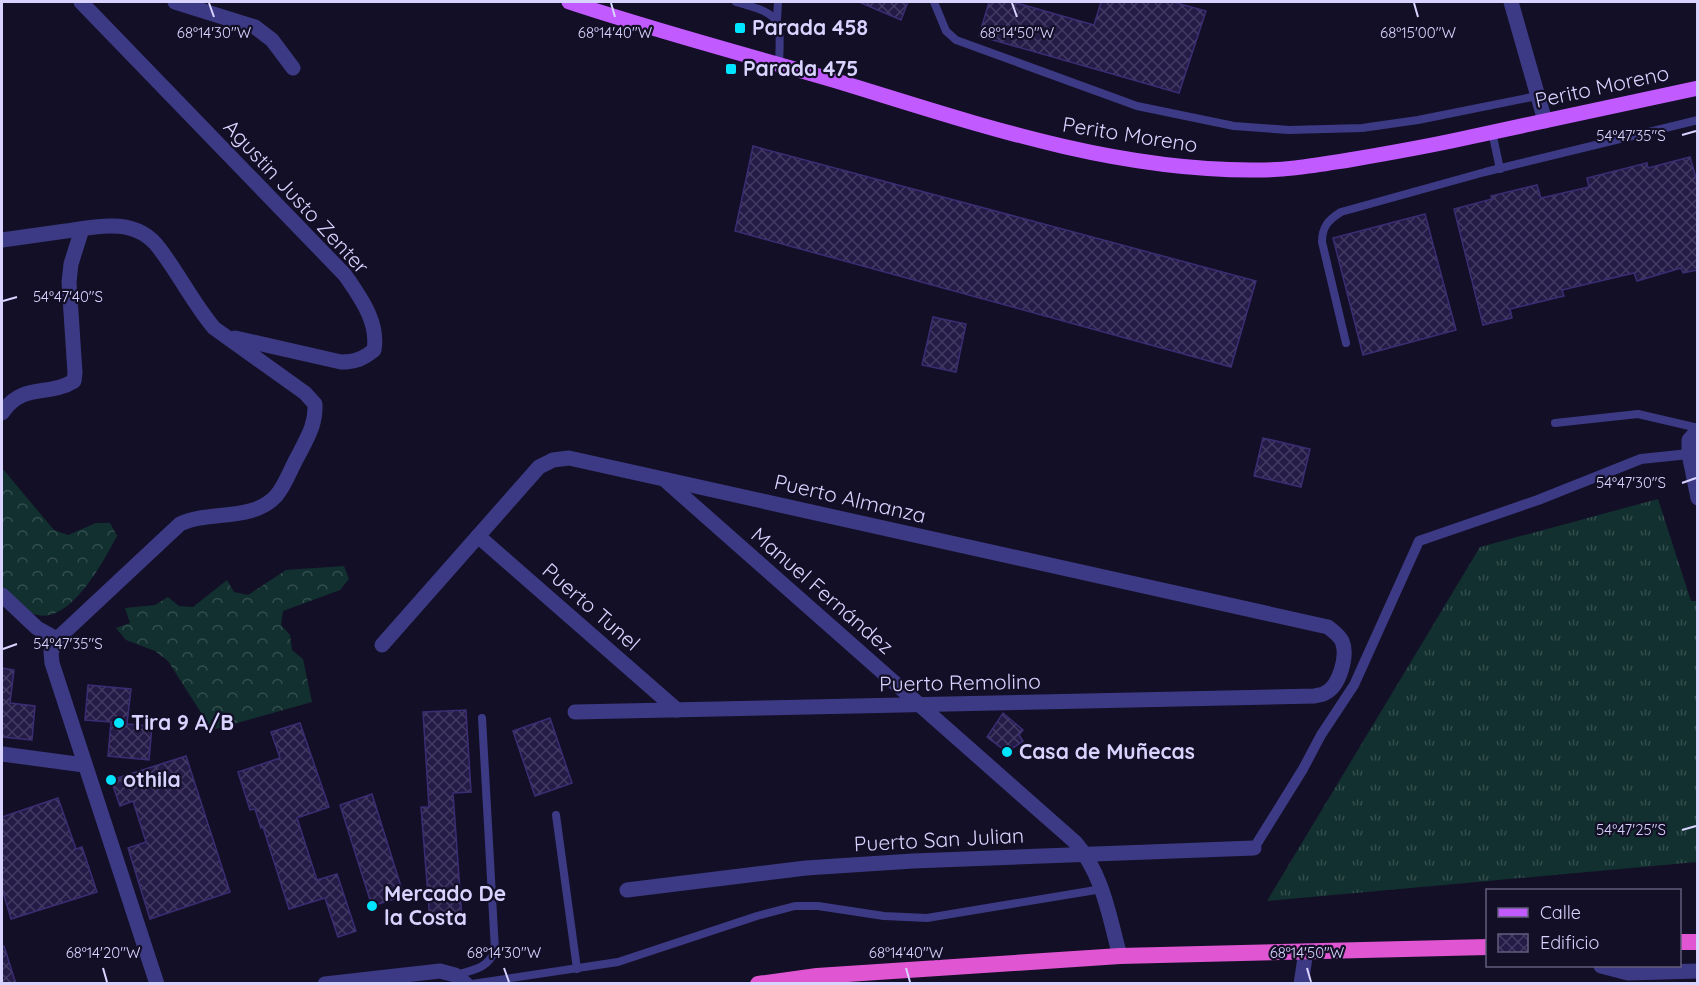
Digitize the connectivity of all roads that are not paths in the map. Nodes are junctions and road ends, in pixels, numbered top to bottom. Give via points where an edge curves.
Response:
1 (81, 2) edge
2 (175, 2) edge
3 (569, 2) edge
4 (736, 2) edge
5 (778, 2) edge
6 (934, 2) edge
7 (1511, 2) edge
8 (777, 20) junction
9 (779, 64) junction
10 (293, 68) dead end
11 (1698, 88) edge
12 (1537, 96) junction
13 (1698, 120) edge
14 (1545, 121) junction
15 (1491, 132) junction
16 (1500, 169) junction
17 (82, 229) junction
18 (2, 240) edge
19 (229, 337) junction
20 (1346, 343) dead end
21 (2, 413) edge
22 (1555, 423) dead end
23 (1698, 429) edge
24 (1689, 454) junction
25 (664, 479) junction
26 (1698, 498) edge
27 (478, 536) junction
28 (2, 595) edge
29 (57, 639) junction
30 (382, 645) dead end
31 (1338, 677) junction
32 (1354, 685) junction
33 (920, 705) junction
34 (677, 710) junction
35 (574, 712) dead end
36 (482, 718) dead end
37 (2, 754) edge
38 (84, 765) junction
39 (556, 815) dead end
40 (1254, 848) joint
41 (1086, 855) junction
42 (1102, 889) junction
43 (627, 890) dead end
44 (1681, 942) edge
45 (1698, 942) edge
46 (1486, 947) edge
47 (1306, 951) junction
48 (1120, 956) junction
49 (1605, 967) edge
50 (577, 969) junction
51 (1698, 971) edge
52 (460, 979) edge
53 (157, 984) edge
54 (325, 984) edge
55 (472, 984) edge
56 (758, 984) edge
57 (1301, 984) edge

1 - 19 street, Agustin Justo Zenter via 345,275 363,302 376,337 374,350 364,358 341,362
2 - 10 street via 255,27 272,39
3 - 9 main road, Perito Moreno
4 - 8 lane via 768,12
5 - 8 lane
6 - 12 lane via 946,31 956,40 1137,106 1234,126 1289,130 1362,128
7 - 12 street
8 - 9 lane
9 - 15 main road, Perito Moreno via 998,130 1073,150 1149,164 1254,171 1311,166
11 - 14 main road, Perito Moreno
12 - 14 street
13 - 16 lane
14 - 15 main road, Perito Moreno
15 - 16 lane
16 - 20 lane via 1330,218 1324,226 1322,242
17 - 18 street
17 - 19 street via 105,224 126,227 149,237 214,328
17 - 21 street via 69,282 74,381 30,391 16,398
19 - 29 street via 315,404 314,424 277,495 265,506 193,518 180,524
22 - 23 lane via 1638,414
23 - 24 street via 1689,440
24 - 26 street
24 - 32 street via 1641,459 1419,541
25 - 27 street, Puerto Almanza via 569,458 553,460 539,467
25 - 31 street, Puerto Almanza via 1328,627 1343,643
25 - 33 street, Manuel Fernández
27 - 30 street, Puerto Almanza
27 - 34 street, Puerto Tunel
28 - 29 street via 37,628
29 - 38 street via 51,652 52,663
31 - 32 lane
31 - 33 street, Puerto Remolino via 1326,693 1315,696
32 - 40 street
33 - 34 street, Puerto Remolino
33 - 41 street, Manuel Fernández
34 - 35 street, Puerto Remolino
36 - 52 lane via 495,950 491,960
37 - 38 street
38 - 53 street
39 - 50 lane
40 - 41 street, Puerto San Julian
41 - 42 street, Manuel Fernández
41 - 43 street, Puerto San Julian via 806,868
42 - 48 street, Manuel Fernández
42 - 50 lane via 927,918 795,906 618,962
44 - 45 highway
46 - 47 highway
47 - 48 highway
47 - 57 street
48 - 56 highway via 828,975
49 - 51 street via 1628,973
50 - 55 lane
52 - 54 street via 440,971

